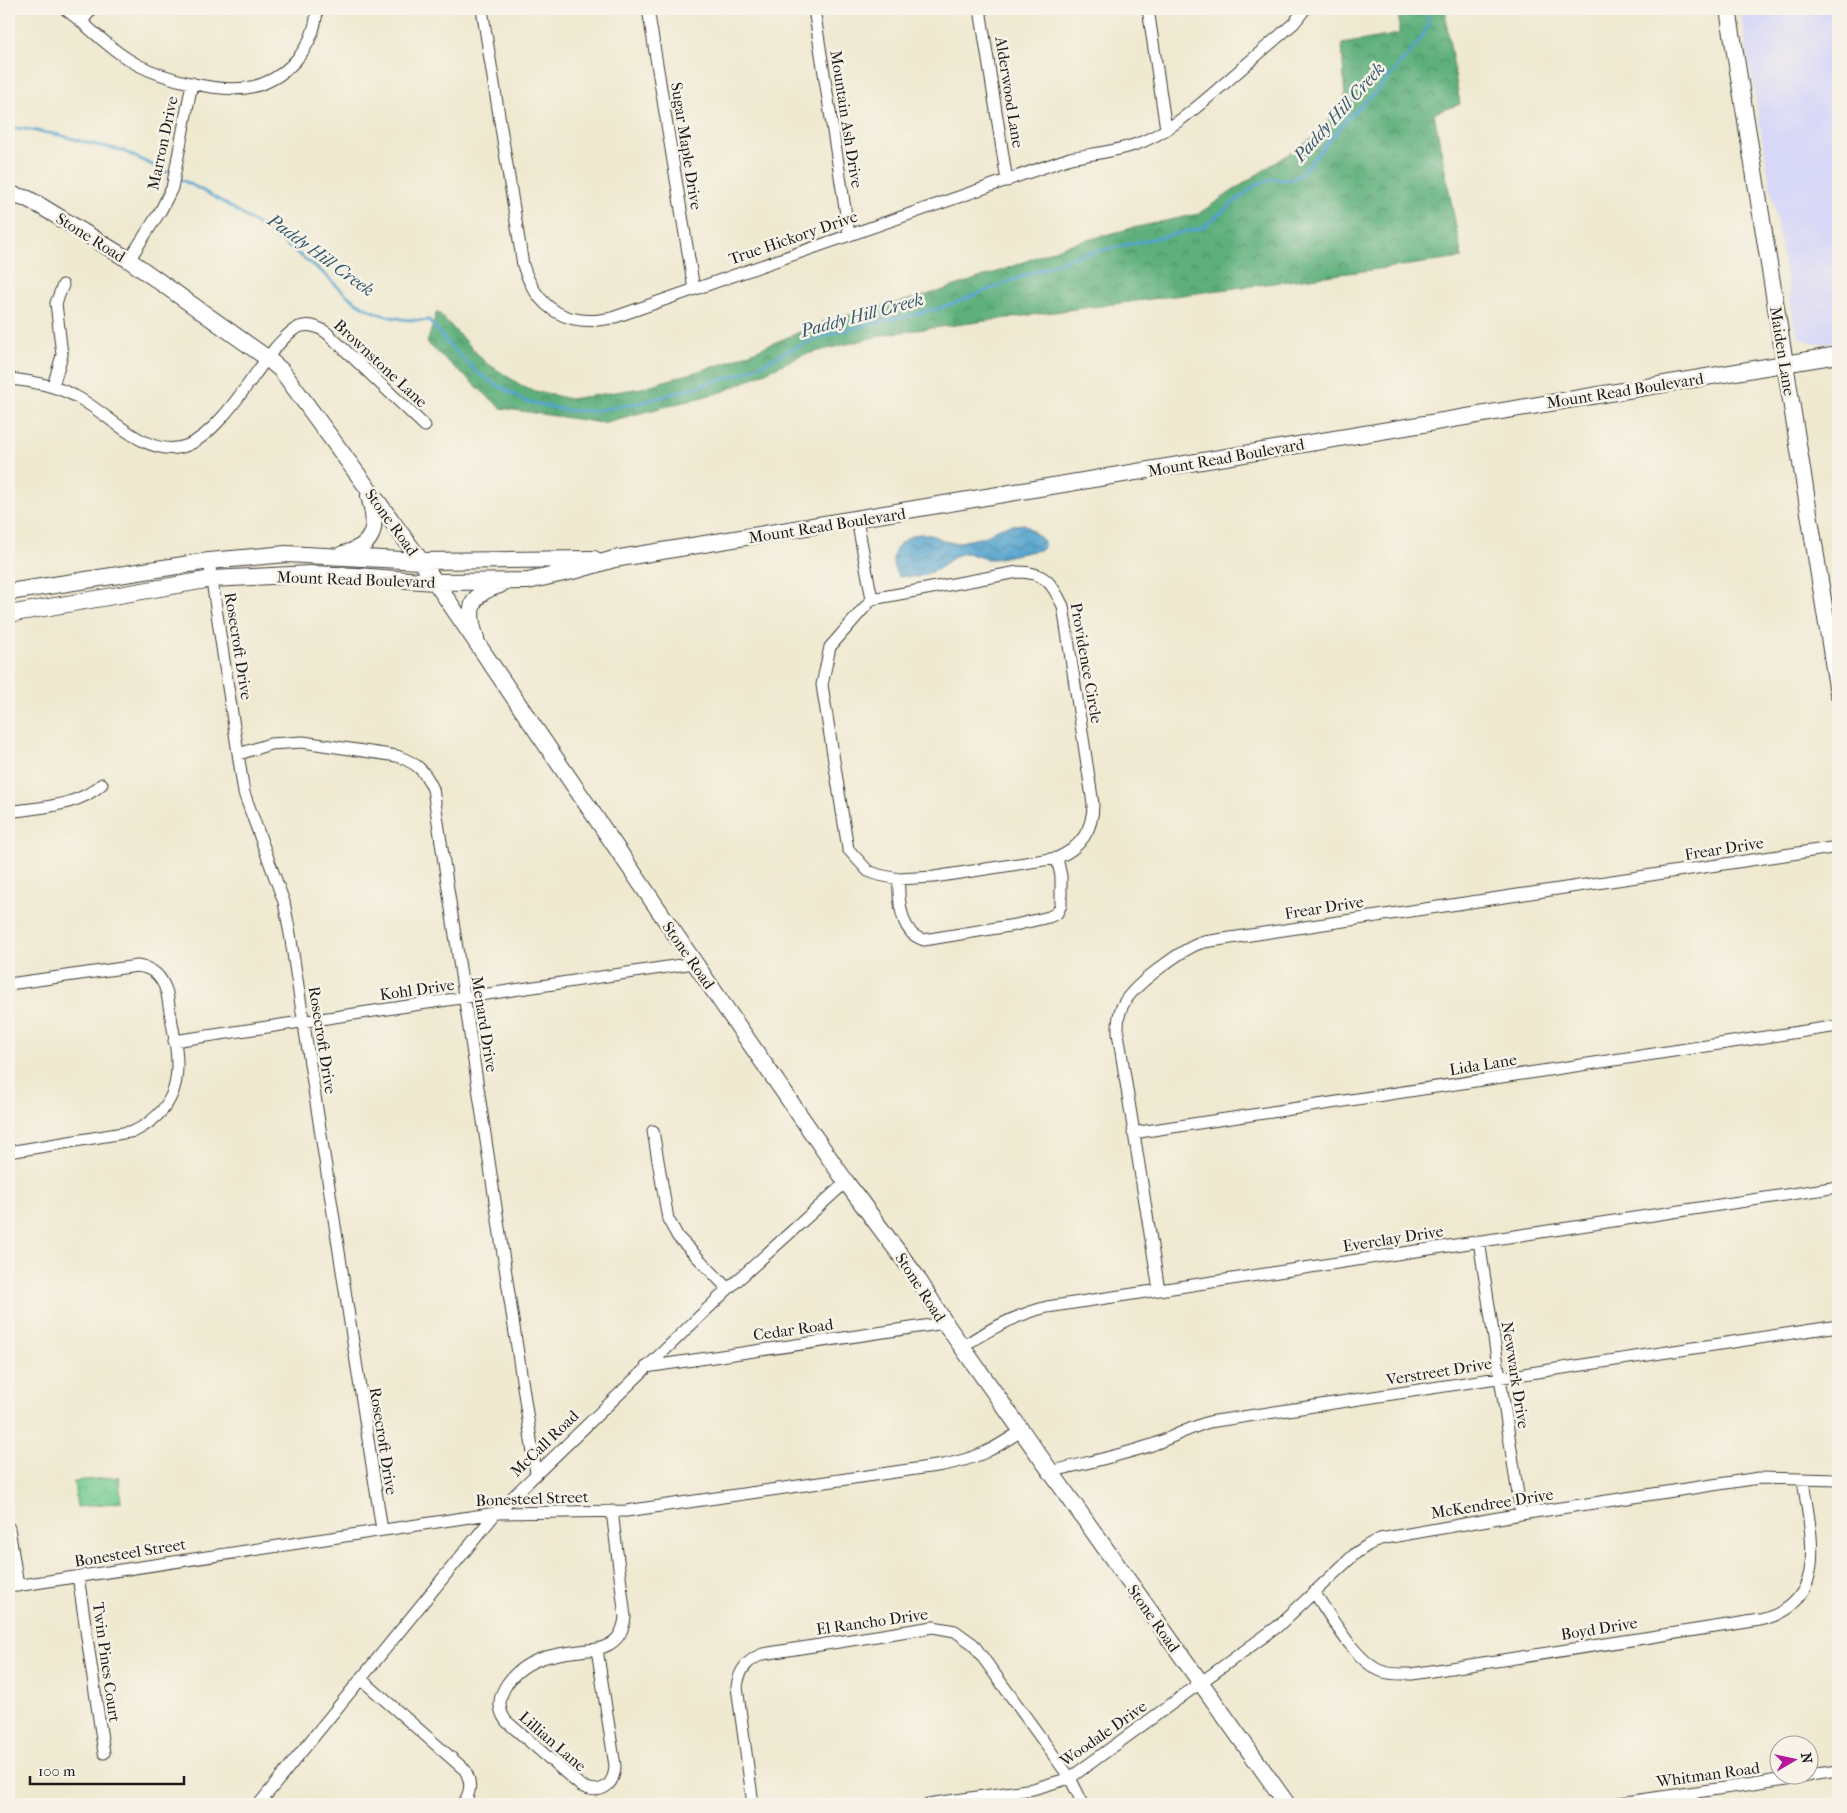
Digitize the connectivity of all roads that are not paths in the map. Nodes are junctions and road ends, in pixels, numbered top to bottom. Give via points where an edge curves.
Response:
1 (66, 9) edge
2 (92, 9) edge
3 (317, 9) edge
4 (482, 9) edge
5 (648, 9) edge
6 (814, 9) edge
7 (980, 9) edge
8 (1148, 9) edge
9 (1305, 9) edge
10 (1728, 9) edge
11 (82, 21) junction
12 (192, 83) junction
13 (1166, 129) junction
14 (1007, 181) junction
15 (9, 194) edge
16 (849, 234) junction
17 (129, 260) junction
18 (63, 285) dead end
19 (694, 289) junction
20 (1838, 355) edge
21 (267, 358) junction
22 (1785, 363) junction
23 (9, 379) edge
24 (53, 386) junction
25 (425, 426) dead end
26 (366, 486) junction
27 (857, 520) junction
28 (334, 556) junction
29 (614, 559) junction
30 (210, 561) junction
31 (420, 561) junction
32 (212, 579) junction
33 (514, 581) junction
34 (434, 582) junction
35 (9, 592) edge
36 (872, 599) junction
37 (9, 614) edge
38 (480, 650) junction
39 (1838, 693) edge
40 (239, 754) junction
41 (102, 784) dead end
42 (9, 812) edge
43 (1838, 847) edge
44 (1056, 858) junction
45 (899, 879) junction
46 (694, 963) junction
47 (9, 984) edge
48 (464, 998) junction
49 (304, 1022) junction
50 (1838, 1026) edge
51 (174, 1041) junction
52 (653, 1131) dead end
53 (1133, 1133) junction
54 (9, 1152) edge
55 (846, 1182) junction
56 (1838, 1187) edge
57 (1479, 1241) junction
58 (728, 1289) junction
59 (1159, 1290) junction
60 (944, 1323) junction
61 (1838, 1326) edge
62 (962, 1347) junction
63 (646, 1367) junction
64 (1500, 1378) junction
65 (1021, 1431) junction
66 (1050, 1472) junction
67 (536, 1473) junction
68 (1803, 1480) junction
69 (1838, 1480) edge
70 (612, 1511) junction
71 (496, 1513) junction
72 (1521, 1514) junction
73 (9, 1528) edge
74 (382, 1530) junction
75 (78, 1576) junction
76 (13, 1586) edge
77 (1314, 1592) junction
78 (597, 1649) junction
79 (361, 1678) junction
80 (1200, 1683) junction
81 (104, 1753) dead end
82 (1838, 1771) edge
83 (1820, 1773) edge
84 (1070, 1778) junction
85 (1770, 1781) edge
86 (259, 1804) edge
87 (462, 1804) edge
88 (753, 1804) edge
89 (928, 1804) edge
90 (1083, 1804) edge
91 (1287, 1804) edge
92 (1613, 1804) edge

1 - 11 street
2 - 11 street
3 - 12 street via 310,40 298,58 280,75 246,88
4 - 19 street, True Hickory Drive via 523,265 532,288 554,311 574,320 592,322
5 - 19 street, Sugar Maple Drive
6 - 16 street, Mountain Ash Drive
7 - 14 street, Alderwood Lane
8 - 13 street
9 - 13 street, True Hickory Drive via 1294,23 1197,107
10 - 22 street, Maiden Lane
11 - 12 street via 137,64 157,74
12 - 17 street, Marron Drive via 172,188
13 - 14 street, True Hickory Drive via 1134,144 1070,158
14 - 16 street, True Hickory Drive
15 - 17 street, Stone Road via 39,205
16 - 19 street, True Hickory Drive
17 - 21 street, Stone Road
18 - 24 street via 56,303 62,355
20 - 22 street, Mount Read Boulevard
21 - 24 street via 213,428 197,441 178,448 160,448 146,442 86,402
21 - 25 street, Brownstone Lane via 291,332 305,326 316,327 327,333
21 - 26 street, Stone Road via 282,371
22 - 27 street, Mount Read Boulevard
22 - 39 street, Maiden Lane
23 - 24 street
26 - 28 street via 374,512 370,537 360,549
26 - 31 street, Stone Road
27 - 29 street, Mount Read Boulevard
27 - 36 street
28 - 30 street, Mount Read Boulevard via 286,554
28 - 31 street, Mount Read Boulevard
29 - 31 street, Mount Read Boulevard
29 - 33 street, Mount Read Boulevard via 528,581
30 - 32 street, Rosecroft Drive
30 - 35 street, Mount Read Boulevard
31 - 34 street, Stone Road
32 - 34 street, Mount Read Boulevard via 310,574
32 - 37 street, Mount Read Boulevard
32 - 40 street, Rosecroft Drive
33 - 34 street, Mount Read Boulevard
33 - 38 street via 480,593 472,604 472,625
34 - 38 street, Stone Road
36 - 44 street, Providence Circle via 1018,572 1033,572 1056,590 1066,621 1093,817 1079,844
36 - 45 street, Providence Circle via 830,647 822,685 848,849 868,871
38 - 46 street, Stone Road
40 - 48 street, Menard Drive via 270,744 303,742 396,756 420,767 433,789
40 - 49 street, Rosecroft Drive via 249,811 284,902
41 - 42 street via 73,801
43 - 53 street, Frear Drive via 1194,945 1134,990 1119,1014 1118,1033
44 - 45 street, Providence Circle via 934,877
44 - 45 street via 1061,876 1061,905 1057,913 1014,925 924,940 909,930 900,906
46 - 48 street, Kohl Drive
46 - 55 street, Stone Road
47 - 51 street via 124,967 146,967 164,984
48 - 49 street, Kohl Drive
48 - 67 street, Menard Drive
49 - 51 street, Kohl Drive
49 - 74 street, Rosecroft Drive
50 - 53 street, Lida Lane
51 - 54 street via 177,1071 174,1091 151,1123 135,1131
52 - 58 street via 668,1219 678,1237
53 - 59 street, Frear Drive
55 - 58 street, McCall Road
55 - 60 street, Stone Road via 916,1276
56 - 57 street, Everclay Drive
57 - 59 street, Everclay Drive
57 - 64 street, Newwark Drive
58 - 63 street, McCall Road
59 - 62 street, Everclay Drive via 1027,1312
60 - 62 street, Stone Road
60 - 63 street, Cedar Road
61 - 64 street, Verstreet Drive
62 - 65 street, Stone Road
63 - 67 street, McCall Road
64 - 66 street, Verstreet Drive via 1209,1422 1134,1451
64 - 72 street, Newwark Drive
65 - 66 street, Stone Road
65 - 70 street, Bonesteel Street via 979,1457 943,1465
66 - 80 street, Stone Road
67 - 71 street, McCall Road
68 - 69 street, McKendree Drive
68 - 72 street, McKendree Drive via 1758,1478
68 - 77 street, Boyd Drive via 1812,1570 1808,1583 1793,1605 1772,1617 1396,1674 1369,1665 1358,1654
70 - 71 street, Bonesteel Street
70 - 78 street, Lillian Lane via 624,1627 615,1642
71 - 74 street, Bonesteel Street
71 - 79 street, McCall Road
72 - 77 street, McKendree Drive via 1380,1539 1356,1552
73 - 76 street
74 - 75 street, Bonesteel Street
75 - 76 street, Bonesteel Street
75 - 81 street, Twin Pines Court
77 - 80 street, McKendree Drive via 1277,1627
78 - 78 street, Lillian Lane via 615,1766 610,1783 597,1790 589,1790 506,1722 500,1704 512,1678 534,1661 559,1653
79 - 86 street, McCall Road
79 - 87 street via 466,1770 470,1789
80 - 84 street, Woodale Drive
80 - 91 street, Stone Road
82 - 83 street, Whitman Road
84 - 88 street, El Rancho Drive via 973,1644 955,1631 922,1628 763,1654 748,1662 738,1678 738,1698
84 - 89 street, Woodale Drive via 1033,1789
84 - 90 street, El Rancho Drive
85 - 92 street, Whitman Road

